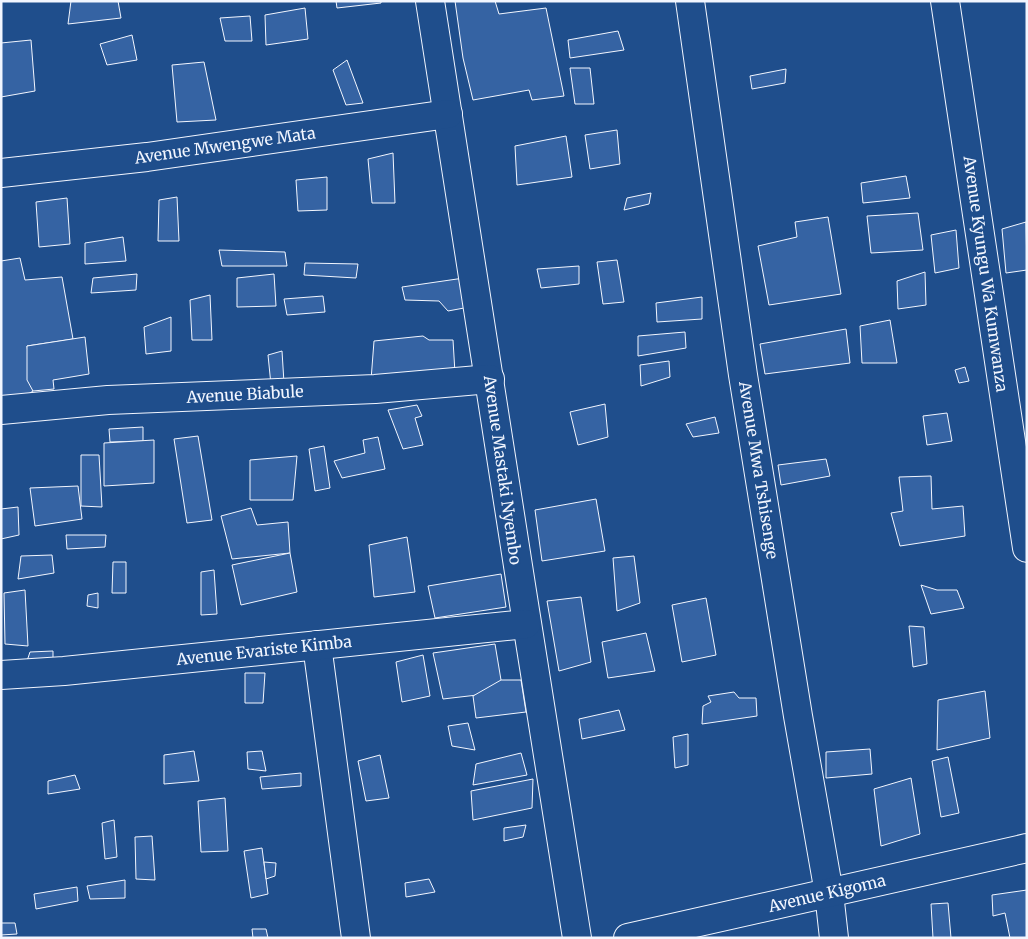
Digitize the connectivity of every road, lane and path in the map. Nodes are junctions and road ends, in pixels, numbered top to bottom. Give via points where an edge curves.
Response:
1 (430, 1) edge
2 (690, 1) edge
3 (945, 1) edge
4 (448, 114) junction
5 (1, 173) edge
6 (490, 379) junction
7 (1, 410) edge
8 (1027, 548) edge
9 (526, 624) junction
10 (317, 645) junction
11 (1, 675) edge
12 (1027, 848) edge
13 (829, 893) junction
14 (356, 938) edge
15 (576, 938) edge
16 (628, 938) edge
17 (834, 938) edge

1 - 4 street, Avenue Mastaki Nyembo
2 - 13 street, Avenue Mwa Tshisenge via 743,375
3 - 8 street, Avenue Kyungu Wa Kumwanza
4 - 5 street, Avenue Mwengwe Mata via 44,170
4 - 6 street, Avenue Mastaki Nyembo
6 - 7 street, Avenue Biabule via 375,389 108,400
6 - 9 street, Avenue Mastaki Nyembo
9 - 10 street, Avenue Evariste Kimba
9 - 15 street, Avenue Mastaki Nyembo
10 - 11 street, Avenue Evariste Kimba
10 - 14 street
12 - 13 street, Avenue Kigoma
13 - 16 street, Avenue Kigoma
13 - 17 street, Avenue Mwa Tshisenge

